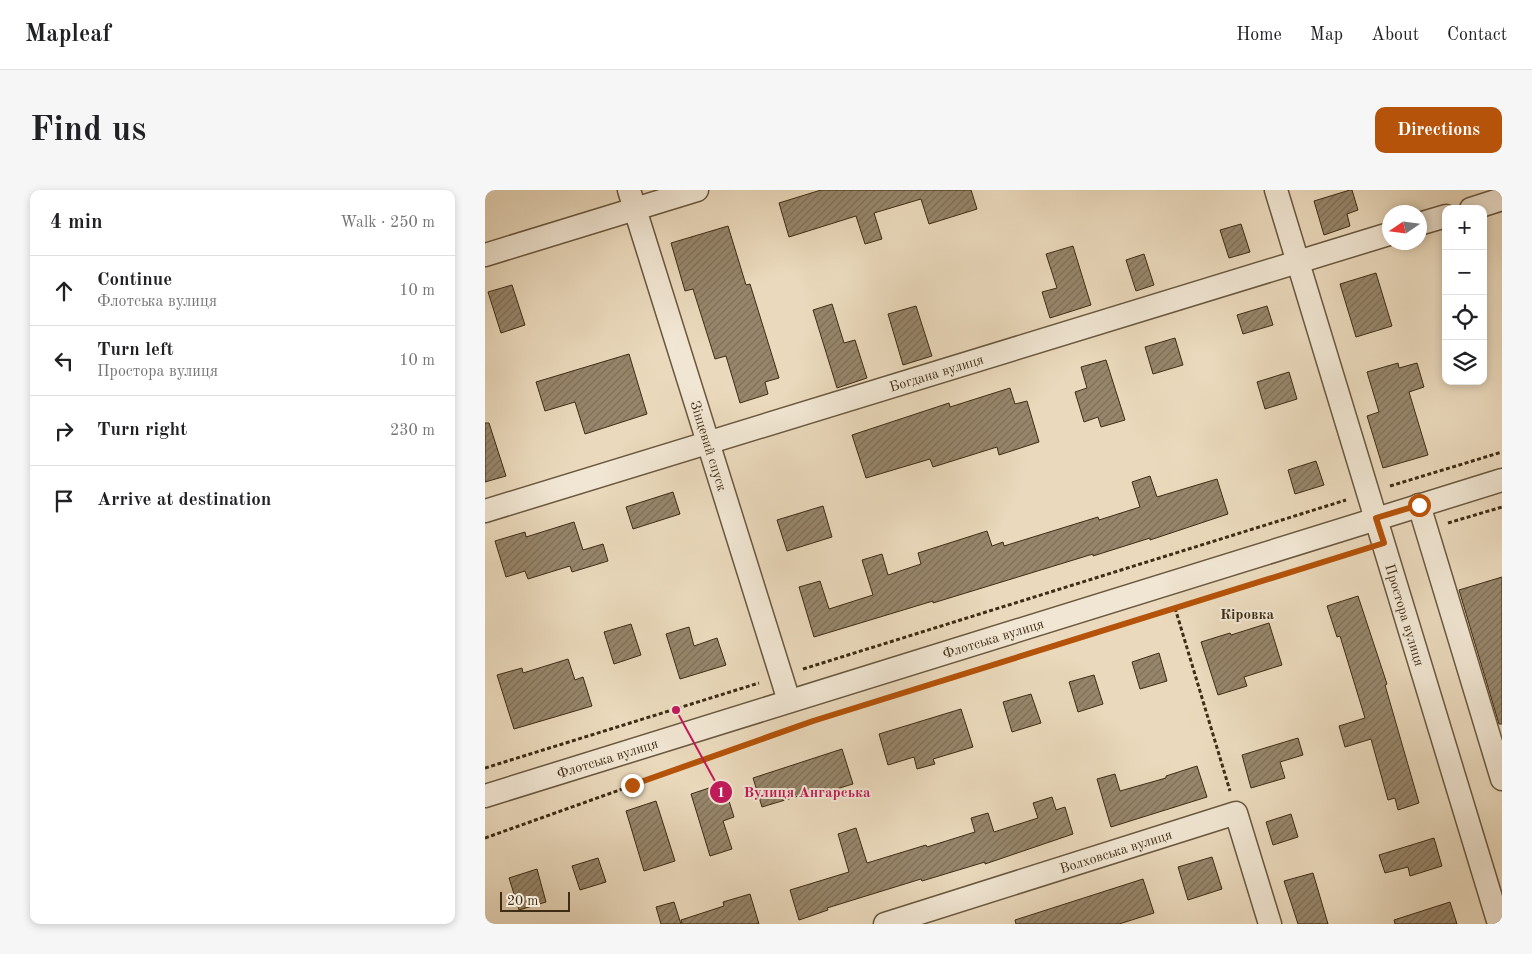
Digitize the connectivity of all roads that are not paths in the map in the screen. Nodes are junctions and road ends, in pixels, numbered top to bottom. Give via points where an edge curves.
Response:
1 (697, 190) edge
2 (1276, 190) edge
3 (632, 199) edge
4 (1502, 199) edge
5 (1483, 205) edge
6 (1442, 217) edge
7 (1427, 222) edge
8 (1382, 236) edge
9 (485, 255) edge
10 (1298, 262) junction
11 (708, 442) junction
12 (1502, 480) edge
13 (1419, 505) junction
14 (485, 511) edge
15 (1376, 518) junction
16 (789, 701) junction
17 (1496, 738) edge
18 (1502, 779) edge
19 (485, 796) edge
20 (885, 924) edge
21 (1270, 924) edge
22 (1499, 924) edge

1 - 3 street
2 - 10 street, Простора вулиця
3 - 9 street
3 - 11 street, Зінцевий спуск
4 - 5 street
6 - 7 street
8 - 10 street, Богдана вулиця
10 - 11 street, Богдана вулиця
10 - 15 street, Простора вулиця
11 - 14 street, Богдана вулиця
11 - 16 street, Зінцевий спуск
12 - 13 street, Флотська вулиця
13 - 15 street, Флотська вулиця
13 - 17 street
15 - 16 street, Флотська вулиця
15 - 22 street, Простора вулиця
16 - 19 street, Флотська вулиця
17 - 18 street
20 - 21 street, Волховська вулиця via 1236,813

